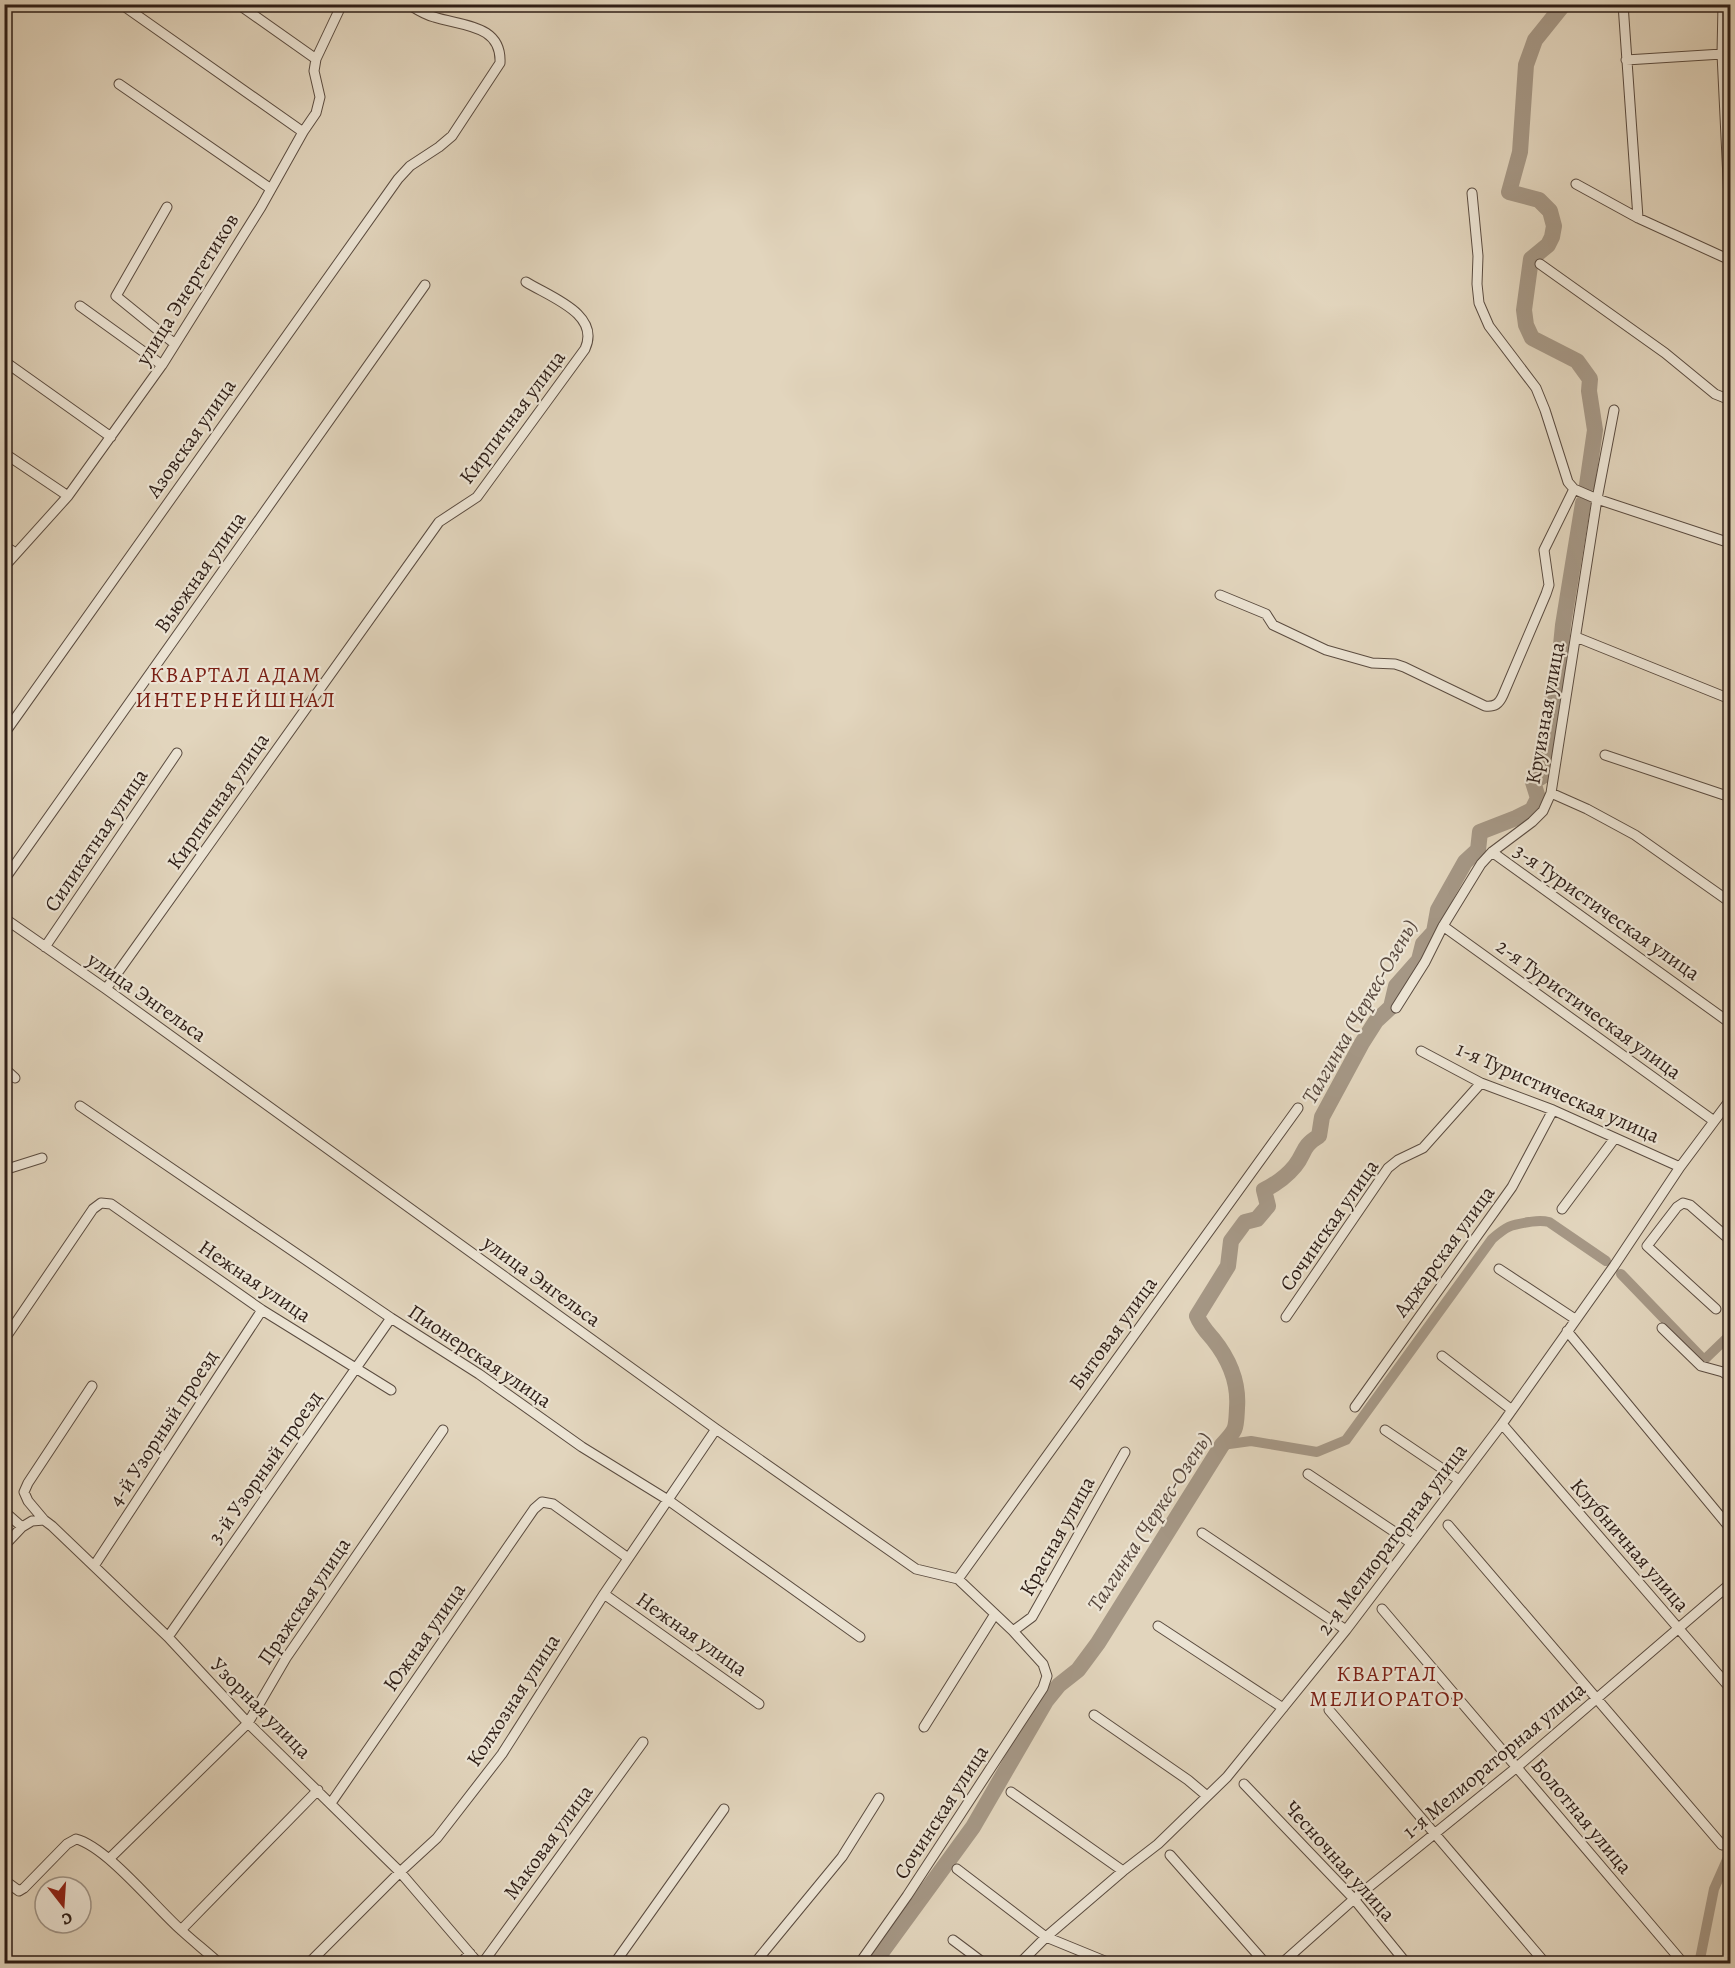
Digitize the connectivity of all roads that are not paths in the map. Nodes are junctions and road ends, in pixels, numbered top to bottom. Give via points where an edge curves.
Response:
1 (121, 4) edge
2 (238, 4) edge
3 (342, 4) edge
4 (408, 4) edge
5 (1623, 4) edge
6 (1723, 4) edge
7 (1722, 54) junction
8 (316, 59) junction
9 (1626, 60) junction
10 (119, 84) dead end
11 (303, 132) junction
12 (1576, 184) dead end
13 (271, 189) junction
14 (1472, 193) dead end
15 (168, 207) dead end
16 (1638, 218) junction
17 (1731, 220) edge
18 (1731, 260) edge
19 (1540, 264) dead end
20 (526, 282) dead end
21 (425, 285) dead end
22 (80, 306) dead end
23 (175, 344) junction
24 (4, 361) edge
25 (162, 365) junction
26 (1731, 400) edge
27 (1614, 410) dead end
28 (111, 437) junction
29 (4, 453) edge
30 (1574, 489) junction
31 (68, 496) junction
32 (1598, 499) junction
33 (1731, 543) edge
34 (4, 546) edge
35 (16, 554) junction
36 (4, 567) edge
37 (1220, 595) dead end
38 (1576, 637) junction
39 (1731, 699) edge
40 (4, 734) edge
41 (177, 753) dead end
42 (1605, 756) dead end
43 (1551, 793) junction
44 (1731, 797) edge
45 (1492, 852) junction
46 (4, 880) edge
47 (1731, 902) edge
48 (4, 918) edge
49 (1443, 926) junction
50 (45, 947) junction
51 (106, 989) junction
52 (1396, 1008) dead end
53 (1731, 1023) edge
54 (1421, 1051) dead end
55 (4, 1068) edge
56 (15, 1078) dead end
57 (1481, 1083) junction
58 (1731, 1100) edge
59 (80, 1106) dead end
60 (1298, 1108) dead end
61 (1553, 1110) junction
62 (1714, 1121) junction
63 (1615, 1138) junction
64 (42, 1158) dead end
65 (1680, 1167) junction
66 (4, 1170) edge
67 (1562, 1209) dead end
68 (1634, 1236) junction
69 (1731, 1240) edge
70 (1647, 1246) junction
71 (1500, 1269) dead end
72 (262, 1310) junction
73 (1716, 1310) dead end
74 (1286, 1317) dead end
75 (391, 1318) junction
76 (1575, 1319) junction
77 (1662, 1328) dead end
78 (1567, 1330) junction
79 (4, 1340) edge
80 (1442, 1356) dead end
81 (356, 1368) junction
82 (1731, 1377) edge
83 (92, 1386) dead end
84 (391, 1390) dead end
85 (1355, 1407) dead end
86 (1512, 1410) junction
87 (1502, 1424) junction
88 (716, 1429) junction
89 (443, 1430) dead end
90 (1385, 1430) dead end
91 (1125, 1452) dead end
92 (1308, 1474) dead end
93 (1459, 1480) junction
94 (668, 1500) junction
95 (4, 1511) edge
96 (44, 1520) junction
97 (1448, 1525) dead end
98 (22, 1527) junction
99 (1731, 1528) edge
100 (1202, 1533) dead end
101 (1411, 1544) junction
102 (4, 1546) edge
103 (628, 1558) junction
104 (94, 1566) junction
105 (958, 1580) junction
106 (1731, 1584) edge
107 (604, 1594) junction
108 (1382, 1609) dead end
109 (995, 1614) junction
110 (1158, 1626) dead end
111 (1678, 1629) junction
112 (1013, 1630) junction
113 (1347, 1630) junction
114 (168, 1637) junction
115 (860, 1637) dead end
116 (1047, 1676) joint
117 (1731, 1688) edge
118 (1598, 1699) junction
119 (759, 1704) dead end
120 (1283, 1708) junction
121 (1329, 1710) dead end
122 (1094, 1714) dead end
123 (248, 1723) junction
124 (924, 1727) dead end
125 (643, 1742) dead end
126 (1517, 1767) junction
127 (1244, 1784) dead end
128 (318, 1791) junction
129 (1011, 1792) dead end
130 (1207, 1796) junction
131 (879, 1797) dead end
132 (332, 1803) junction
133 (724, 1809) dead end
134 (1435, 1833) junction
135 (1722, 1845) dead end
136 (1170, 1855) dead end
137 (109, 1859) junction
138 (957, 1869) dead end
139 (1123, 1871) junction
140 (400, 1872) junction
141 (4, 1880) edge
142 (1354, 1899) junction
143 (181, 1930) junction
144 (1046, 1937) junction
145 (953, 1940) dead end
146 (470, 1953) junction
147 (220, 1964) edge
148 (308, 1964) edge
149 (460, 1964) edge
150 (480, 1964) edge
151 (614, 1964) edge
152 (754, 1964) edge
153 (859, 1964) edge
154 (985, 1964) edge
155 (1019, 1964) edge
156 (1113, 1964) edge
157 (1266, 1964) edge
158 (1281, 1964) edge
159 (1407, 1964) edge
160 (1546, 1964) edge
161 (1684, 1964) edge

1 - 11 street
2 - 8 street
3 - 8 street, улица Энергетиков
4 - 40 street, Азовская улица via 433,17 477,27 501,50 500,63 452,136 398,179
5 - 9 street
6 - 7 street
7 - 9 street
7 - 17 street
8 - 11 street, улица Энергетиков via 314,71 320,97 316,113
9 - 16 street
10 - 13 street
11 - 13 street, улица Энергетиков
12 - 16 street
13 - 23 street, улица Энергетиков
14 - 30 street via 1479,303 1489,326 1536,388 1564,474
15 - 23 street via 117,296
16 - 18 street
19 - 26 street via 1715,393
20 - 51 street, Кирпичная улица via 581,317 590,339 585,349 477,497 439,522
21 - 46 street, Вьюжная улица
22 - 25 street
23 - 25 street, улица Энергетиков
24 - 28 street
25 - 28 street, улица Энергетиков
27 - 32 street, Круизная улица
28 - 31 street, улица Энергетиков
29 - 31 street
30 - 32 street
30 - 37 street via 1544,550 1549,585 1546,594 1503,695 1493,706 1478,703 1404,667 1326,650 1273,625 1266,614
31 - 35 street, улица Энергетиков
32 - 33 street
32 - 38 street, Круизная улица
34 - 35 street
35 - 36 street, улица Энергетиков
38 - 39 street
38 - 43 street, Круизная улица
41 - 50 street, Силикатная улица
42 - 44 street
43 - 45 street, Круизная улица via 1543,812
43 - 47 street via 1635,836
45 - 49 street, Круизная улица
45 - 53 street, 3-я Туристическая улица
48 - 50 street, улица Энгельса
49 - 52 street, Круизная улица
49 - 62 street, 2-я Туристическая улица
50 - 51 street, улица Энгельса
51 - 88 street, улица Энгельса
54 - 57 street, 1-я Туристическая улица
55 - 56 street
57 - 61 street, 1-я Туристическая улица
57 - 74 street, Сочинская улица via 1423,1148 1388,1168
58 - 62 street, 2-я Мелиораторная улица
59 - 75 street, Пионерская улица
60 - 105 street, Бытовая улица
61 - 63 street, 1-я Туристическая улица
61 - 85 street, Аджарская улица via 1512,1188
62 - 65 street, 2-я Мелиораторная улица
63 - 65 street, 1-я Туристическая улица
63 - 67 street
64 - 66 street
65 - 68 street, 2-я Мелиораторная улица
68 - 70 street
68 - 76 street, 2-я Мелиораторная улица
69 - 70 street via 1683,1203
70 - 73 street
71 - 76 street
72 - 79 street, Нежная улица via 111,1204 101,1203 93,1209
72 - 81 street, Нежная улица
72 - 104 street, 4-й Узорный проезд
75 - 81 street, 3-й Узорный проезд
75 - 94 street, Пионерская улица
76 - 78 street, 2-я Мелиораторная улица
77 - 82 street via 1701,1366
78 - 86 street, 2-я Мелиораторная улица
78 - 99 street
80 - 86 street
81 - 84 street, Нежная улица
81 - 114 street, 3-й Узорный проезд
83 - 96 street, Узорная улица via 24,1492
86 - 87 street, 2-я Мелиораторная улица
87 - 93 street, 2-я Мелиораторная улица
87 - 111 street, Клубничная улица
88 - 94 street, Колхозная улица
88 - 105 street, улица Энгельса via 916,1569
89 - 123 street, Пражская улица via 292,1648
90 - 93 street
91 - 112 street, Красная улица via 1032,1617
92 - 101 street
93 - 101 street, 2-я Мелиораторная улица
94 - 103 street, Колхозная улица
94 - 115 street, Пионерская улица
95 - 98 street
96 - 98 street
96 - 104 street, Узорная улица
97 - 118 street
98 - 102 street
100 - 113 street
101 - 113 street, 2-я Мелиораторная улица
103 - 107 street, Колхозная улица
103 - 132 street, Южная улица via 553,1504 542,1502
104 - 114 street, Узорная улица
105 - 109 street, улица Энгельса
106 - 111 street, 1-я Мелиораторная улица
107 - 119 street, Нежная улица
107 - 140 street, Колхозная улица via 502,1754 437,1838
108 - 126 street, Болотная улица
109 - 112 street, улица Энгельса
109 - 124 street
110 - 120 street
111 - 117 street, Клубничная улица
111 - 118 street, 1-я Мелиораторная улица
112 - 116 street, улица Энгельса via 1043,1664
113 - 120 street, 2-я Мелиораторная улица
114 - 123 street, Узорная улица
116 - 153 street, Сочинская улица via 1043,1688
118 - 126 street, 1-я Мелиораторная улица
118 - 135 street
120 - 130 street, 2-я Мелиораторная улица
121 - 134 street
122 - 130 street
123 - 128 street, Узорная улица
123 - 137 street, Пражская улица
125 - 150 street, Маковая улица
126 - 134 street, 1-я Мелиораторная улица
126 - 161 street, Болотная улица
127 - 142 street, Чесночная улица
128 - 132 street, Узорная улица
128 - 143 street
129 - 139 street
130 - 139 street, 2-я Мелиораторная улица via 1158,1844
131 - 152 street via 842,1857
132 - 140 street, Узорная улица
133 - 151 street
134 - 142 street, 1-я Мелиораторная улица
134 - 160 street
136 - 157 street
137 - 141 street via 87,1842 76,1839 19,1891
137 - 143 street
138 - 144 street
139 - 144 street, 2-я Мелиораторная улица
140 - 146 street, Узорная улица
140 - 148 street, Колхозная улица
142 - 158 street, 1-я Мелиораторная улица
142 - 159 street, Чесночная улица
143 - 147 street
144 - 155 street, 2-я Мелиораторная улица
144 - 156 street
145 - 154 street
146 - 149 street
146 - 150 street, Узорная улица

